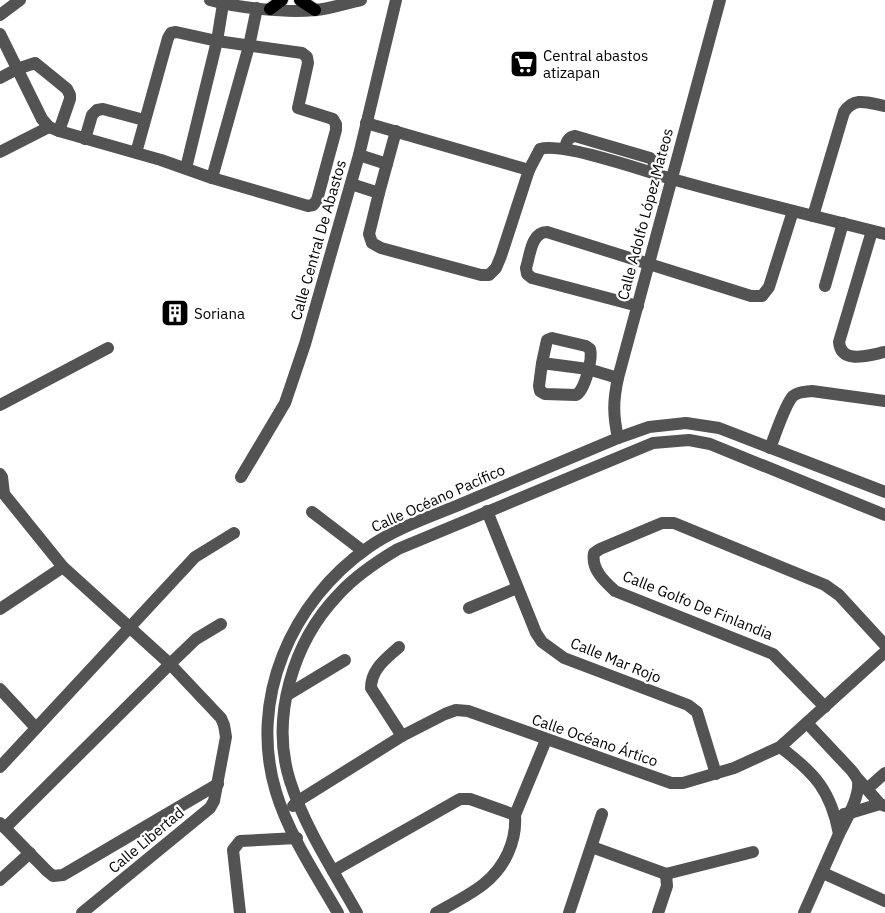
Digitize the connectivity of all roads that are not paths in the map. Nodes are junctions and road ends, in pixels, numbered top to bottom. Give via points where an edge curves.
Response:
1 (20, 0) edge
2 (210, 0) edge
3 (282, 0) edge
4 (300, 0) edge
5 (361, 0) edge
6 (396, 0) edge
7 (720, 0) edge
8 (223, 4) junction
9 (257, 8) junction
10 (270, 9) junction
11 (315, 10) junction
12 (0, 15) edge
13 (0, 34) edge
14 (217, 42) junction
15 (249, 46) junction
16 (17, 69) junction
17 (0, 78) edge
18 (885, 106) edge
19 (144, 120) junction
20 (366, 123) junction
21 (54, 129) junction
22 (396, 132) junction
23 (84, 139) junction
24 (0, 152) edge
25 (136, 153) junction
26 (359, 155) junction
27 (387, 164) junction
28 (186, 168) junction
29 (529, 170) junction
30 (212, 178) junction
31 (671, 179) junction
32 (350, 184) junction
33 (379, 193) junction
34 (793, 211) junction
35 (813, 216) junction
36 (843, 224) junction
37 (872, 231) junction
38 (885, 234) edge
39 (650, 263) junction
40 (825, 286) dead end
41 (638, 306) junction
42 (108, 348) dead end
43 (885, 352) edge
44 (542, 363) junction
45 (588, 369) junction
46 (618, 378) junction
47 (885, 401) edge
48 (0, 405) edge
49 (618, 438) junction
50 (770, 448) junction
51 (0, 474) edge
52 (241, 477) dead end
53 (2, 492) edge
54 (885, 492) edge
55 (487, 511) junction
56 (312, 512) dead end
57 (885, 516) edge
58 (234, 533) dead end
59 (363, 552) junction
60 (63, 567) junction
61 (517, 588) junction
62 (469, 608) dead end
63 (0, 609) edge
64 (221, 624) dead end
65 (129, 626) junction
66 (885, 645) edge
67 (399, 647) dead end
68 (885, 652) edge
69 (345, 660) dead end
70 (170, 664) junction
71 (0, 689) edge
72 (287, 696) junction
73 (825, 707) junction
74 (807, 723) junction
75 (36, 728) junction
76 (402, 736) junction
77 (546, 740) junction
78 (780, 747) junction
79 (0, 767) edge
80 (885, 773) edge
81 (716, 774) junction
82 (858, 779) junction
83 (218, 784) junction
84 (867, 789) junction
85 (298, 801) junction
86 (882, 805) edge
87 (284, 814) junction
88 (602, 814) dead end
89 (836, 814) junction
90 (850, 814) junction
91 (515, 815) junction
92 (3, 826) edge
93 (839, 834) junction
94 (296, 838) junction
95 (592, 847) junction
96 (753, 852) dead end
97 (30, 854) junction
98 (333, 872) junction
99 (823, 873) junction
100 (666, 874) junction
101 (0, 880) edge
102 (885, 901) edge
103 (82, 913) edge
104 (240, 913) edge
105 (338, 913) edge
106 (357, 913) edge
107 (436, 913) edge
108 (569, 913) edge
109 (658, 913) edge
110 (804, 913) edge

1 - 12 street
2 - 8 street
3 - 10 main road
4 - 11 main road
5 - 11 street
6 - 20 street, Calle Central De Abastos
7 - 31 street, Calle Adolfo López Mateos
8 - 9 street
8 - 14 street
9 - 10 street
9 - 15 street
10 - 11 street
13 - 16 street
14 - 15 street
14 - 19 street via 171,33
14 - 28 street
15 - 30 street
15 - 30 street via 302,53 307,57 298,108 333,119 336,130 314,205 308,206
16 - 17 street
16 - 21 street via 42,119
16 - 21 street via 35,62 67,89 70,99
18 - 35 street via 856,102 844,112
19 - 23 street via 97,110 92,115
19 - 25 street
20 - 22 street
20 - 26 street, Calle Central De Abastos
21 - 23 street
21 - 24 street
22 - 27 street
22 - 29 street
23 - 25 street
25 - 28 street
26 - 27 street
26 - 32 street, Calle Central De Abastos
27 - 33 street
28 - 30 street
29 - 31 street via 540,149 565,149
29 - 33 street via 501,256 489,275 390,251 372,243 369,234
31 - 34 street
31 - 39 street, Calle Adolfo López Mateos
32 - 33 street
32 - 52 street, Calle Central De Abastos via 285,403
34 - 35 street
34 - 39 street via 769,287 762,296 751,296
35 - 36 street
36 - 37 street
36 - 40 street
37 - 38 street
37 - 43 street via 839,342 845,356
39 - 41 street, Calle Adolfo López Mateos
39 - 41 street via 541,232 536,236 526,268 532,278
41 - 46 street, Calle Adolfo López Mateos
42 - 48 street
44 - 45 street
44 - 45 street via 545,344 552,338 590,349
44 - 45 street via 539,386 545,394 580,393
45 - 46 street
46 - 49 street, Calle Adolfo López Mateos via 614,420
47 - 50 street via 802,392 793,396
49 - 50 street, Calle Océano Pacífico via 649,427 686,423 719,428
49 - 59 street, Calle Océano Pacífico via 415,523
50 - 54 street, Calle Océano Pacífico
51 - 53 street
53 - 60 street, Calle Libertad
55 - 57 street, Calle Océano Pacífico via 653,443 689,440 710,444
55 - 61 street, Calle Mar Rojo
55 - 72 street, Calle Océano Pacífico via 398,549 357,577 320,616 306,639 294,667
56 - 59 street
58 - 65 street via 195,557
59 - 87 street, Calle Océano Pacífico via 332,578 311,602 281,655 268,709 267,740 269,766
60 - 63 street
60 - 65 street, Calle Libertad
61 - 62 street
61 - 81 street, Calle Mar Rojo via 536,633 552,650 564,658 688,705 697,712
64 - 70 street via 196,639
65 - 70 street, Calle Libertad
65 - 75 street
66 - 73 street, Calle Golfo De Finlandia via 839,595 825,585 674,523 662,522 594,553 593,560 601,579 615,591 773,654
67 - 76 street via 375,669 371,688
68 - 73 street, Calle Océano Ártico
69 - 72 street
70 - 83 street, Calle Libertad via 224,726 226,737
70 - 92 street
71 - 75 street
72 - 85 street, Calle Océano Pacífico via 285,751
73 - 74 street, Calle Océano Ártico
74 - 78 street, Calle Océano Ártico
74 - 82 street
75 - 79 street
76 - 77 street, Calle Océano Ártico via 456,710
76 - 85 street, Calle Océano Ártico
77 - 81 street, Calle Océano Ártico via 671,783
77 - 91 street
78 - 81 street, Calle Océano Ártico
78 - 89 street via 818,780
80 - 84 street
82 - 84 street
82 - 90 street
83 - 97 street via 63,875 53,876
83 - 103 street, Calle Libertad via 210,808
84 - 86 street
85 - 87 street, Calle Océano Ártico
85 - 98 street, Calle Océano Pacífico via 308,827
86 - 90 street
87 - 94 street, Calle Océano Pacífico
88 - 95 street
89 - 90 street
89 - 93 street
90 - 93 street
91 - 98 street via 470,799 460,799
91 - 107 street via 514,840 503,865 484,884
92 - 97 street
93 - 99 street
94 - 104 street via 240,841 236,844 233,850
94 - 105 street, Calle Océano Pacífico
95 - 100 street
95 - 108 street
96 - 100 street
97 - 101 street
98 - 106 street, Calle Océano Pacífico
99 - 102 street
99 - 110 street
100 - 109 street via 667,886

